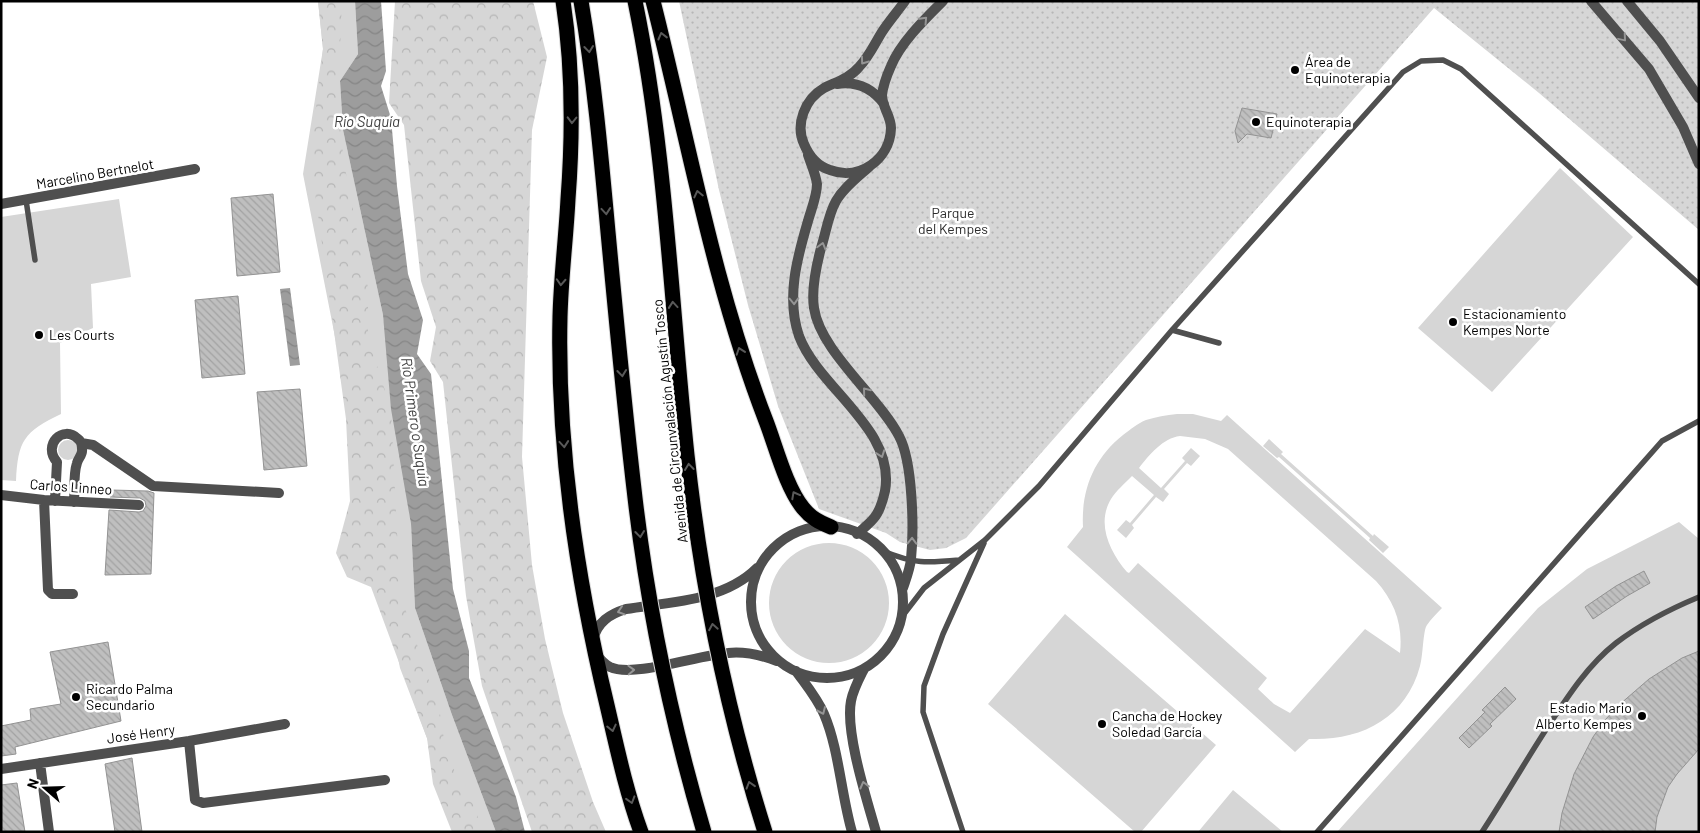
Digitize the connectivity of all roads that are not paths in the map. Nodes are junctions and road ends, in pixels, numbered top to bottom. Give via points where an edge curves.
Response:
1 (563, 1) edge
2 (581, 1) edge
3 (635, 1) edge
4 (653, 1) edge
5 (905, 1) edge
6 (943, 1) edge
7 (1591, 1) edge
8 (1627, 1) edge
9 (836, 84) junction
10 (1699, 98) edge
11 (884, 104) junction
12 (807, 152) junction
13 (1699, 164) edge
14 (870, 166) junction
15 (195, 170) dead end
16 (26, 200) junction
17 (1, 204) edge
18 (35, 260) dead end
19 (1699, 284) edge
20 (1172, 330) junction
21 (1219, 343) dead end
22 (1699, 421) edge
23 (81, 443) junction
24 (279, 493) dead end
25 (1, 495) edge
26 (44, 500) junction
27 (55, 501) junction
28 (74, 502) junction
29 (139, 504) dead end
30 (830, 527) junction
31 (857, 534) junction
32 (985, 540) junction
33 (883, 551) junction
34 (961, 560) junction
35 (763, 562) junction
36 (911, 562) junction
37 (903, 588) junction
38 (73, 594) dead end
39 (1699, 597) edge
40 (904, 614) junction
41 (593, 647) junction
42 (785, 663) junction
43 (864, 669) junction
44 (796, 670) junction
45 (285, 724) dead end
46 (189, 741) junction
47 (40, 763) junction
48 (1, 769) edge
49 (385, 780) dead end
50 (50, 832) edge
51 (641, 832) edge
52 (704, 832) edge
53 (765, 832) edge
54 (852, 832) edge
55 (876, 832) edge
56 (963, 832) edge
57 (1317, 832) edge
58 (1482, 832) edge

1 -> 41 highway via 572,114 562,278 561,416
2 -> 52 highway, bridge via 595,96 641,542 667,691
53 -> 3 highway, Avenida de Circunvalación Agustín Tosco, bridge via 735,728 703,569 688,456 655,114
30 -> 4 highway via 809,515 794,495 756,397 713,258
5 -> 9 street via 860,66
11 -> 6 street via 883,91 891,66 920,24
7 -> 13 street via 1649,68 1683,127
8 - 10 street via 1660,41
9 - 11 street via 863,86
9 - 12 street via 814,96 802,116 802,135
11 - 14 street via 891,126 890,138 882,154
12 - 14 street via 824,168 836,172 848,174
12 -> 31 street via 817,185 796,264 794,316 803,344 813,360 875,439 887,482 883,501 874,518
36 -> 14 street via 909,466 900,438 822,332 813,302 819,259 832,209 845,189
15 - 16 street, Marcelino Bertnelot
16 - 17 street, Marcelino Bertnelot
16 - 18 lane
19 - 20 lane via 1461,69 1443,60 1421,61 1403,72
20 - 21 lane
20 - 32 lane via 1039,486
22 - 57 lane via 1662,441
23 - 24 street via 93,445 153,486
23 - 27 street via 69,434 60,436 53,443 52,453 57,462
23 - 28 street
25 - 26 street, Carlos Linneo
26 - 27 street, Carlos Linneo
26 - 38 street via 48,590 52,594
27 - 28 street, Carlos Linneo
28 - 29 street, Carlos Linneo
30 - 31 street
30 - 35 street via 816,527 793,535
31 - 33 street
32 - 34 lane
32 - 56 lane via 924,686 923,712
33 - 36 lane
33 - 37 street via 892,562
34 - 36 lane
34 - 40 lane via 924,588
35 -> 41 street via 749,576 715,593 616,612 600,624 593,638
35 - 42 street via 752,589 752,613 765,646
36 - 37 street
37 - 40 street
39 - 58 lane via 1614,644 1578,681
40 - 43 street via 891,644
41 -> 42 street via 609,667 628,671 728,653 755,653
41 -> 51 highway
42 - 44 street
43 - 44 street via 850,675 821,678
55 -> 43 street via 850,717 854,690
44 -> 54 street via 814,694 824,715
45 - 46 street, José Henry
46 - 47 street, José Henry
46 - 49 street via 195,800 203,803
47 - 48 street, José Henry
47 - 50 street

